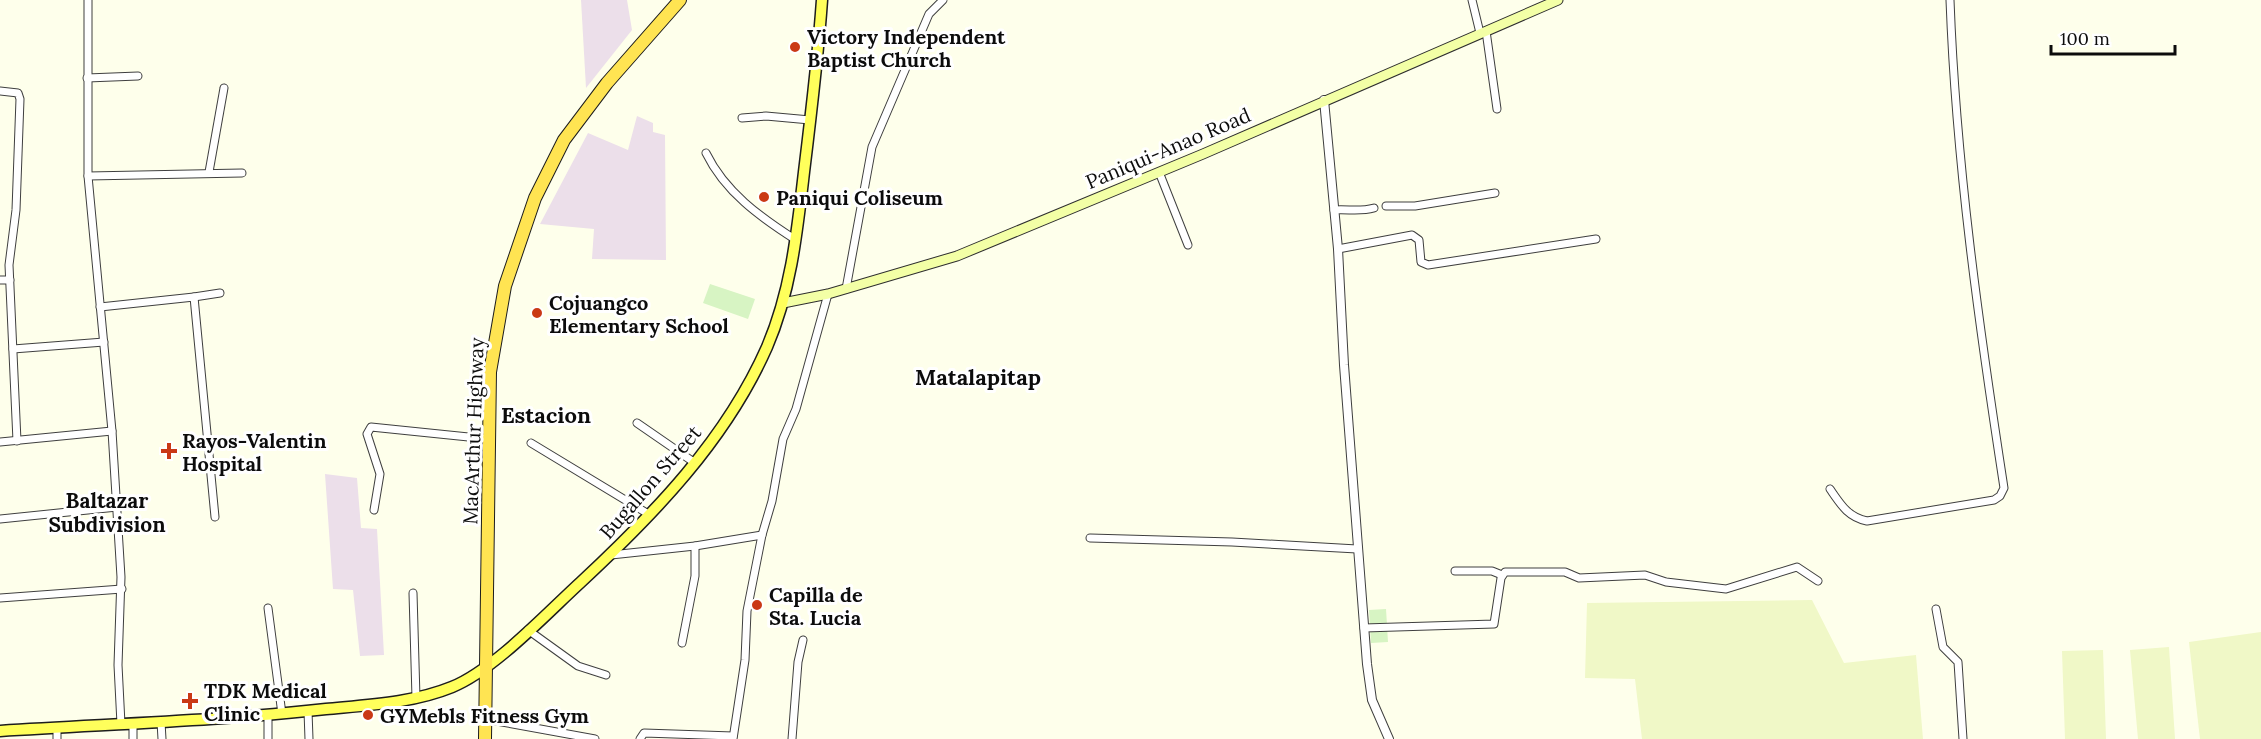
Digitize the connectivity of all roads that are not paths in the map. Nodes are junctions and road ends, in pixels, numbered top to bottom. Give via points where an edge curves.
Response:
1 (88, 0) edge
2 (680, 0) edge
3 (822, 0) edge
4 (943, 0) edge
5 (1472, 0) edge
6 (1558, 0) edge
7 (1950, 0) edge
8 (1483, 32) junction
9 (138, 76) dead end
10 (87, 78) junction
11 (225, 88) dead end
12 (0, 91) edge
13 (1323, 100) junction
14 (1497, 109) dead end
15 (742, 118) dead end
16 (810, 120) junction
17 (706, 153) dead end
18 (209, 172) junction
19 (1159, 172) junction
20 (242, 173) dead end
21 (88, 176) junction
22 (1496, 193) dead end
23 (1386, 206) dead end
24 (1374, 208) dead end
25 (1334, 210) junction
26 (1596, 239) dead end
27 (796, 240) junction
28 (1188, 245) dead end
29 (1338, 249) junction
30 (0, 280) edge
31 (10, 280) junction
32 (846, 289) junction
33 (220, 293) dead end
34 (828, 294) junction
35 (194, 297) junction
36 (783, 303) junction
37 (100, 307) junction
38 (104, 342) junction
39 (13, 349) junction
40 (637, 423) dead end
41 (112, 431) junction
42 (488, 439) junction
43 (17, 441) junction
44 (0, 442) edge
45 (531, 443) dead end
46 (695, 463) junction
47 (1830, 489) dead end
48 (117, 507) junction
49 (374, 510) dead end
50 (650, 515) junction
51 (216, 517) dead end
52 (0, 519) edge
53 (762, 536) junction
54 (1090, 538) dead end
55 (695, 546) junction
56 (1357, 549) junction
57 (611, 555) junction
58 (1455, 571) dead end
59 (1502, 575) junction
60 (1818, 581) dead end
61 (122, 589) junction
62 (413, 593) dead end
63 (0, 598) edge
64 (268, 608) dead end
65 (1936, 609) dead end
66 (1364, 628) junction
67 (528, 630) junction
68 (803, 640) dead end
69 (682, 643) dead end
70 (488, 664) junction
71 (606, 675) dead end
72 (416, 698) junction
73 (308, 711) junction
74 (282, 714) junction
75 (268, 715) junction
76 (485, 719) junction
77 (161, 722) junction
78 (133, 723) junction
79 (121, 724) junction
80 (0, 731) edge
81 (57, 733) edge
82 (733, 738) edge
83 (133, 739) edge
84 (162, 739) edge
85 (268, 739) edge
86 (309, 739) edge
87 (485, 739) edge
88 (594, 739) edge
89 (640, 739) edge
90 (792, 739) edge
91 (1389, 739) edge
92 (1963, 739) edge

1 - 10 street
2 - 42 highway, MacArthur Highway via 564,140 535,198 498,319 490,372
3 - 16 main road, Bugallon Street
4 - 32 street via 925,21 872,147
5 - 8 street
6 - 8 main road, Paniqui-Anao Road
7 - 47 street via 1978,315 2004,488 1994,500 1867,521 1844,510
8 - 13 main road, Paniqui-Anao Road
8 - 14 street
9 - 10 street
10 - 21 street
11 - 18 street
12 - 31 street via 13,91 20,99
13 - 19 main road, Paniqui-Anao Road
13 - 25 street
15 - 16 street
16 - 27 main road, Bugallon Street
17 - 27 street via 720,178 741,200
18 - 20 street
18 - 21 street
19 - 28 street
19 - 32 main road, Paniqui-Anao Road via 957,256
21 - 37 street
22 - 23 street via 1415,206
24 - 25 street via 1358,212
25 - 29 street
26 - 29 street via 1428,265 1421,262 1419,240 1412,235
27 - 36 main road, Bugallon Street
29 - 56 street
30 - 31 street
31 - 39 street
32 - 34 main road, Paniqui-Anao Road
33 - 35 street
34 - 36 main road, Paniqui-Anao Road
34 - 53 street via 796,410 783,439
35 - 37 street
35 - 51 street
36 - 46 main road, Bugallon Street via 759,363 732,411
37 - 38 street
38 - 39 street
38 - 41 street
39 - 43 street
40 - 46 street
41 - 43 street
41 - 48 street
42 - 49 street via 371,427 367,434 380,474
42 - 70 highway, MacArthur Highway
43 - 44 street
45 - 50 street
46 - 50 main road, Bugallon Street
48 - 52 street
48 - 61 street
50 - 57 main road, Bugallon Street
53 - 55 street
53 - 82 street via 747,611 745,660
54 - 56 street
55 - 57 street
55 - 69 street via 695,576
56 - 66 street
57 - 67 main road, Bugallon Street
58 - 59 street via 1492,571
59 - 60 street via 1646,575 1666,582 1726,588 1794,567
59 - 66 street via 1494,624
61 - 63 street
61 - 79 street via 118,664
62 - 72 street
64 - 74 street
65 - 92 street via 1943,648 1958,662
66 - 91 street via 1372,700
67 - 70 main road, Bugallon Street
67 - 71 street via 578,666
68 - 90 street
70 - 72 main road, Bugallon Street via 455,687
70 - 76 highway, MacArthur Highway
72 - 73 main road, Bugallon Street
73 - 74 main road, Bugallon Street
73 - 86 street
74 - 75 main road, Bugallon Street
75 - 77 main road, Bugallon Street
75 - 85 street
76 - 87 highway, MacArthur Highway
76 - 88 street
77 - 78 main road, Bugallon Street
77 - 84 street
78 - 79 main road, Bugallon Street
78 - 83 street
79 - 81 main road, Bugallon Street
80 - 81 main road, Bugallon Street
82 - 89 street via 644,733

